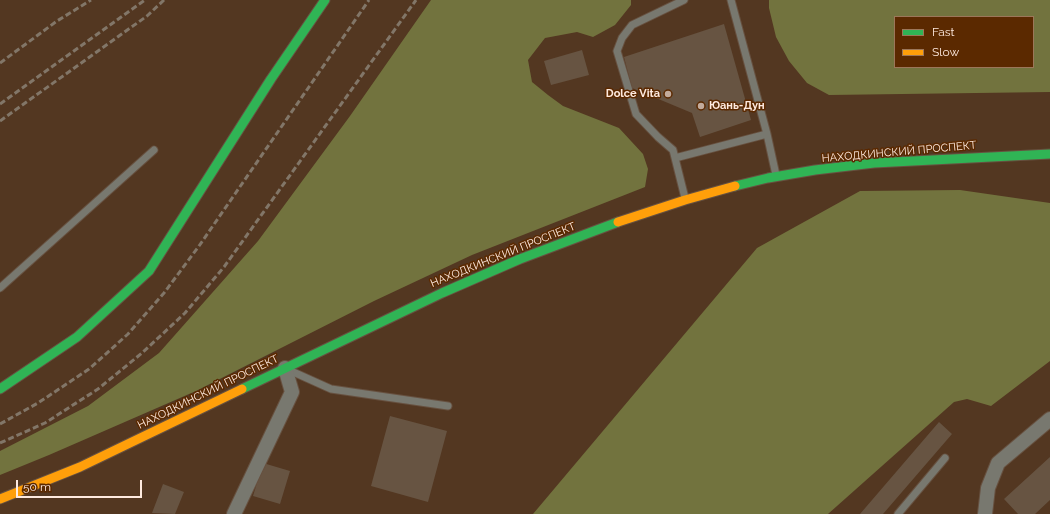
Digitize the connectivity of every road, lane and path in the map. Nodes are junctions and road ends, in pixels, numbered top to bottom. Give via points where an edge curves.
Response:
1 (325, 0) edge
2 (684, 0) edge
3 (731, 0) edge
4 (767, 134) junction
5 (154, 150) dead end
6 (1050, 154) edge
7 (675, 158) junction
8 (776, 177) junction
9 (685, 200) junction
10 (0, 288) edge
11 (285, 368) junction
12 (0, 389) edge
13 (448, 406) dead end
14 (1050, 419) edge
15 (945, 458) dead end
16 (0, 499) edge
17 (234, 514) edge
18 (898, 514) edge
19 (985, 514) edge

1 - 12 main road via 271,79 149,271 77,336
2 - 7 lane via 632,25 622,38 617,51 636,114 673,150
3 - 4 lane
4 - 7 lane
4 - 8 lane
5 - 10 lane
6 - 8 main road, НАХОДКИНСКИЙ ПРОСПЕКТ via 874,163
7 - 9 lane
8 - 9 main road, НАХОДКИНСКИЙ ПРОСПЕКТ
9 - 11 main road, НАХОДКИНСКИЙ ПРОСПЕКТ via 600,228 520,259 442,292
11 - 13 lane via 331,389
11 - 16 main road, НАХОДКИНСКИЙ ПРОСПЕКТ via 80,467
11 - 17 street via 292,392
14 - 19 street via 998,463 988,488
15 - 18 lane

